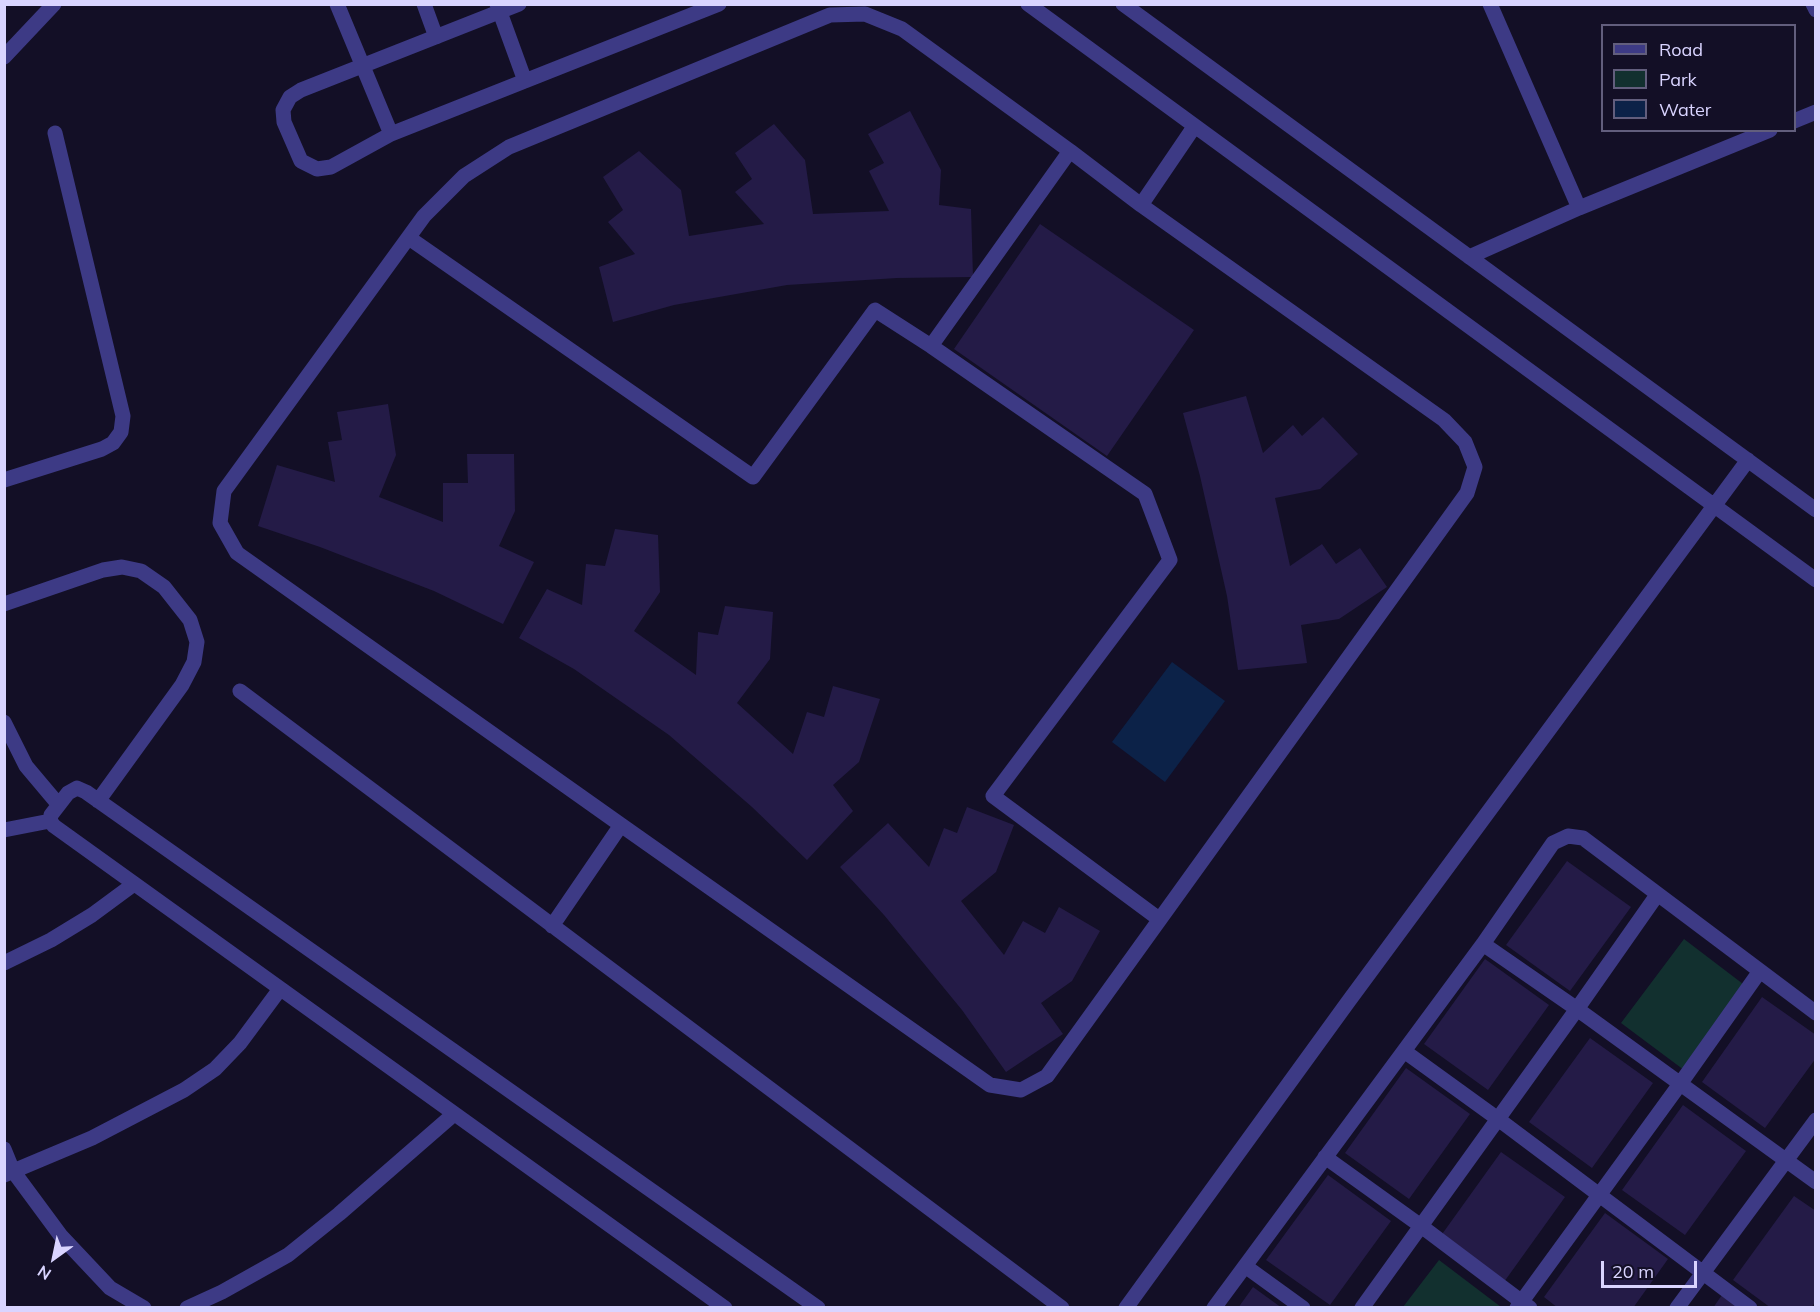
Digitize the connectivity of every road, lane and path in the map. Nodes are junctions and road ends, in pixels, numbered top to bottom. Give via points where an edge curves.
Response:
1 (54, 4) edge
2 (337, 4) edge
3 (424, 4) edge
4 (519, 4) edge
5 (719, 4) edge
6 (1028, 4) edge
7 (1123, 4) edge
8 (1490, 4) edge
9 (1814, 4) edge
10 (498, 8) edge
11 (1815, 10) edge
12 (685, 11) edge
13 (436, 37) junction
14 (6, 53) edge
15 (362, 66) junction
16 (525, 81) junction
17 (1815, 112) edge
18 (1796, 120) edge
19 (1194, 127) junction
20 (1765, 132) edge
21 (55, 133) dead end
22 (391, 134) junction
23 (1070, 151) junction
24 (1141, 204) junction
25 (1579, 208) junction
26 (409, 238) junction
27 (1469, 257) junction
28 (932, 346) junction
29 (1748, 460) junction
30 (4, 480) edge
31 (1714, 506) junction
32 (1815, 510) edge
33 (1815, 580) edge
34 (4, 604) edge
35 (240, 691) dead end
36 (5, 725) edge
37 (98, 801) junction
38 (58, 804) junction
39 (50, 821) junction
40 (621, 825) junction
41 (4, 830) edge
42 (134, 884) junction
43 (1657, 895) junction
44 (1160, 919) junction
45 (552, 926) junction
46 (1483, 944) junction
47 (4, 963) edge
48 (1760, 971) junction
49 (280, 988) junction
50 (1577, 1009) junction
51 (1815, 1013) edge
52 (1404, 1051) junction
53 (1680, 1084) junction
54 (454, 1114) junction
55 (1498, 1119) junction
56 (1815, 1120) edge
57 (4, 1149) edge
58 (1325, 1157) junction
59 (1786, 1161) junction
60 (9, 1173) edge
61 (1815, 1182) edge
62 (1599, 1194) junction
63 (1421, 1226) junction
64 (1245, 1266) junction
65 (1703, 1273) junction
66 (1522, 1305) edge
67 (144, 1308) edge
68 (187, 1308) edge
69 (725, 1308) edge
70 (818, 1308) edge
71 (1062, 1308) edge
72 (1126, 1308) edge
73 (1214, 1308) edge
74 (1303, 1308) edge
75 (1362, 1308) edge
76 (1677, 1308) edge
77 (1749, 1308) edge

1 - 14 street
2 - 15 street
3 - 13 street
4 - 10 street
5 - 12 street
6 - 19 street
7 - 27 street
8 - 25 street
9 - 11 street
10 - 13 street
10 - 16 street
12 - 16 street
13 - 15 street
15 - 22 street
15 - 22 street via 301,90 283,110 284,122 301,161 317,169 331,167
16 - 22 street
17 - 18 street
19 - 24 street
19 - 31 street
20 - 25 street
21 - 30 street via 123,416 121,432 102,449
23 - 24 street
23 - 26 street via 902,29 865,14 830,15 509,147 464,176 424,216
23 - 28 street
24 - 44 street via 1443,420 1465,442 1475,467 1467,493
25 - 27 street
26 - 28 street via 753,477 875,310
26 - 40 street via 224,491 220,523 237,553
27 - 29 street
28 - 44 street via 1145,494 1170,560 993,796
29 - 31 street
29 - 32 street
31 - 33 street
31 - 72 street
34 - 37 street via 122,567 141,571 164,587 190,620 197,642 194,662
35 - 45 street
36 - 38 street via 27,766
37 - 38 street via 77,788
37 - 70 street
38 - 39 street
39 - 41 street
39 - 42 street
40 - 44 street via 990,1085 1010,1089 1021,1090 1047,1076
40 - 45 street
42 - 47 street via 93,915
42 - 49 street
43 - 46 street via 1583,838 1568,836 1553,843
43 - 48 street
43 - 50 street
45 - 71 street
46 - 50 street
46 - 52 street
48 - 51 street
48 - 53 street
49 - 54 street
49 - 60 street via 240,1043 215,1069 184,1090 92,1138
50 - 53 street
50 - 55 street
52 - 55 street
52 - 58 street
53 - 59 street
53 - 62 street
54 - 68 street via 288,1255
54 - 69 street
55 - 62 street
55 - 63 street
56 - 59 street
57 - 60 street
58 - 63 street
58 - 64 street
59 - 61 street
59 - 65 street
60 - 67 street via 110,1288
62 - 65 street
62 - 66 street
63 - 66 street
63 - 75 street
64 - 73 street
64 - 74 street
65 - 76 street
65 - 77 street

